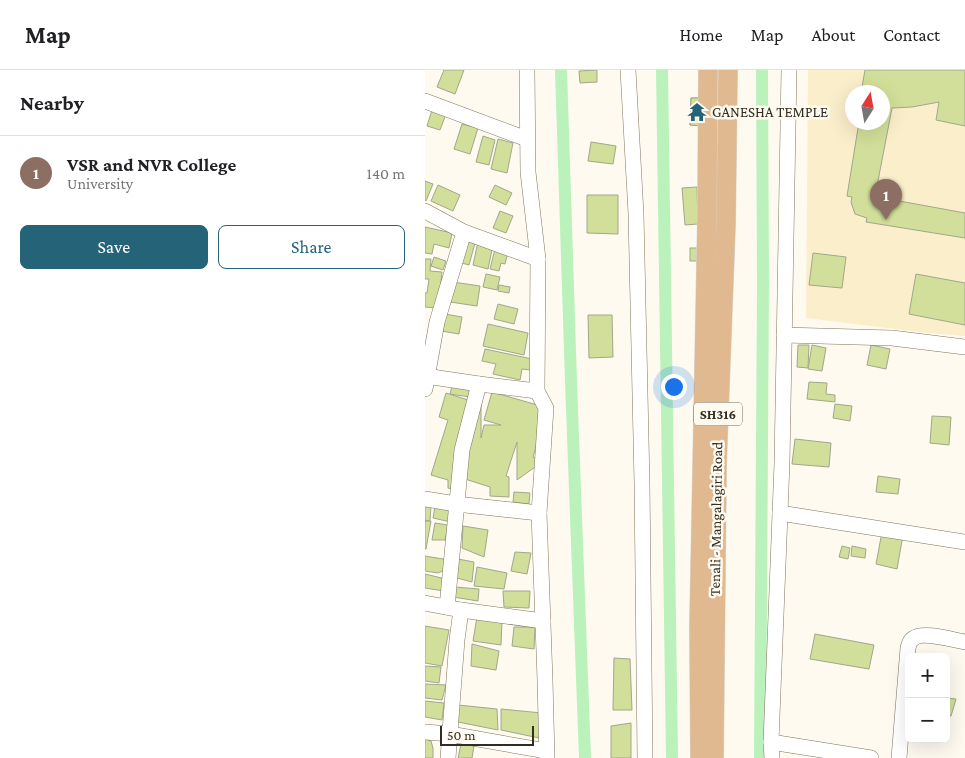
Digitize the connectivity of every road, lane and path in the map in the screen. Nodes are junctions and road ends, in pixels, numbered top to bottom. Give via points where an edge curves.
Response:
1 (527, 70) edge
2 (628, 70) edge
3 (708, 70) edge
4 (728, 70) edge
5 (789, 70) edge
6 (425, 101) edge
7 (527, 139) junction
8 (425, 211) edge
9 (464, 232) junction
10 (538, 259) junction
11 (784, 336) junction
12 (965, 348) edge
13 (426, 380) edge
14 (479, 384) junction
15 (537, 391) junction
16 (425, 499) edge
17 (457, 504) junction
18 (780, 513) junction
19 (539, 514) junction
20 (965, 542) edge
21 (425, 603) edge
22 (454, 609) junction
23 (543, 621) junction
24 (965, 642) edge
25 (425, 732) edge
26 (450, 734) junction
27 (771, 742) junction
28 (546, 755) edge
29 (448, 758) edge
30 (645, 758) edge
31 (700, 758) edge
32 (714, 758) edge
33 (772, 758) edge
34 (871, 758) edge
35 (899, 758) edge

1 - 7 street
2 - 30 street via 636,234
3 - 31 main road, Tenali - Mangalagiri Road / SH316 via 699,626
4 - 32 main road, Tenali - Mangalagiri Road / SH316 via 717,474
5 - 11 street
6 - 7 street
7 - 10 street
8 - 9 street
9 - 10 street
9 - 13 street via 437,322
10 - 15 street
11 - 12 street via 892,338
11 - 18 street
13 - 14 street
14 - 15 street
14 - 17 street via 462,450
15 - 19 street via 546,408
16 - 17 street
17 - 19 street
17 - 22 street
18 - 20 street
18 - 27 street
19 - 23 street
21 - 22 street
22 - 23 street
22 - 26 street via 457,640
23 - 28 street
24 - 35 street via 922,635 915,636 910,642
25 - 26 street
26 - 28 street
26 - 29 street
27 - 33 street
27 - 34 street

